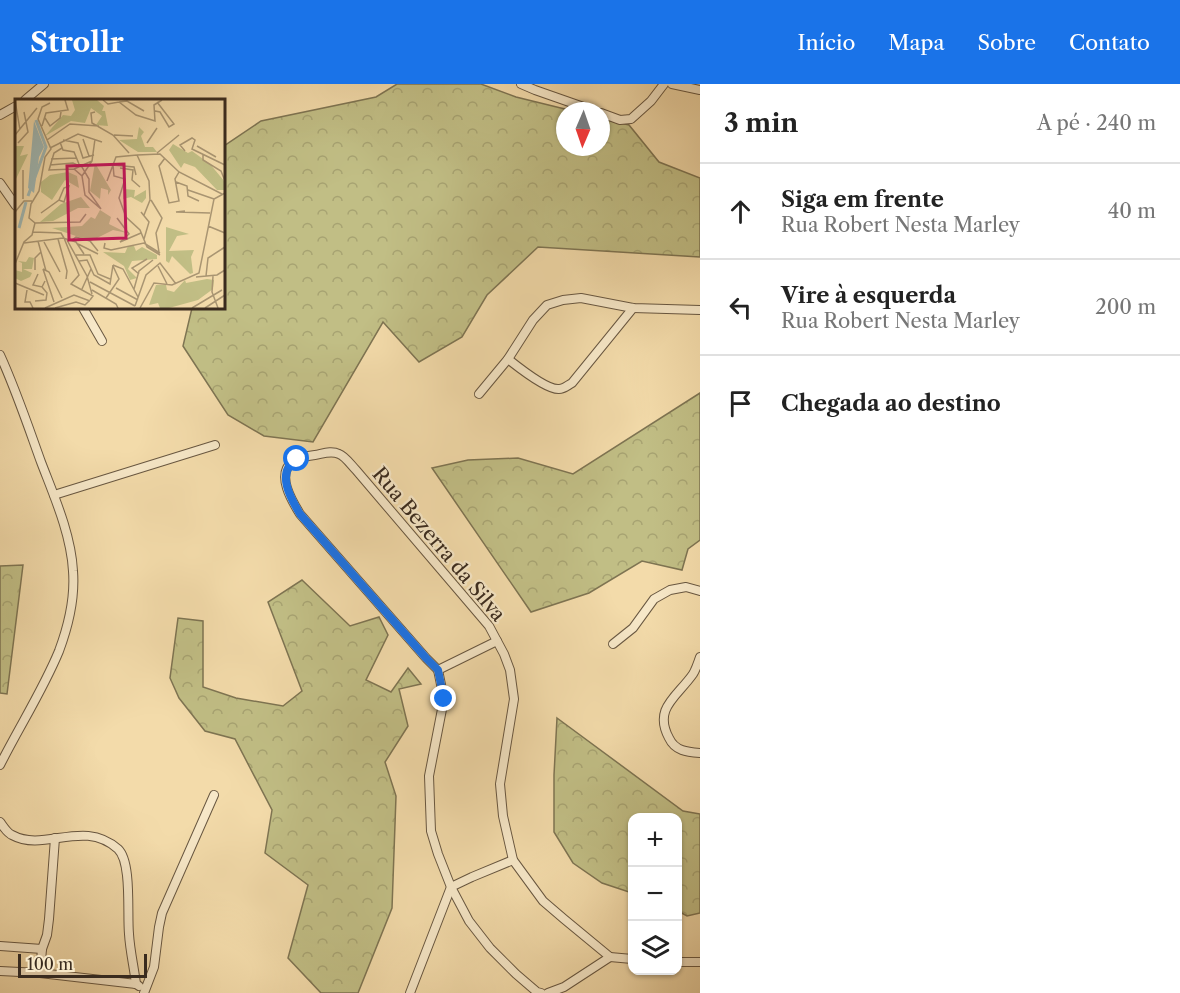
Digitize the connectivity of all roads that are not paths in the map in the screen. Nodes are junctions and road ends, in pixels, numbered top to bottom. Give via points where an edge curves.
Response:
1 (44, 84) edge
2 (521, 84) edge
3 (664, 84) edge
4 (672, 84) edge
5 (700, 90) edge
6 (26, 99) edge
7 (569, 102) edge
8 (15, 107) edge
9 (0, 115) edge
10 (610, 116) edge
11 (0, 183) edge
12 (15, 205) edge
13 (633, 308) junction
14 (84, 309) edge
15 (700, 310) edge
16 (102, 341) dead end
17 (0, 355) edge
18 (508, 359) junction
19 (479, 394) dead end
20 (215, 445) dead end
21 (54, 495) junction
22 (700, 591) edge
23 (497, 641) junction
24 (613, 644) dead end
25 (700, 657) edge
26 (438, 670) junction
27 (700, 753) edge
28 (0, 765) edge
29 (214, 795) dead end
30 (0, 822) edge
31 (55, 838) junction
32 (513, 860) junction
33 (451, 887) junction
34 (0, 946) edge
35 (42, 949) junction
36 (610, 957) junction
37 (628, 959) edge
38 (682, 962) edge
39 (700, 962) edge
40 (0, 971) edge
41 (40, 973) junction
42 (136, 984) junction
43 (145, 991) edge
44 (410, 993) edge
45 (541, 993) edge
46 (549, 993) edge

1 - 6 street
2 - 7 street
3 - 10 street via 631,119
4 - 5 street
8 - 9 street
11 - 12 street
13 - 15 street
13 - 18 street via 581,298 547,305
13 - 18 street via 572,383 561,389 552,388
14 - 16 street
17 - 21 street
18 - 19 street
20 - 21 street
21 - 28 street via 74,573 70,609 49,673
22 - 24 street via 686,587 654,599 633,628
23 - 26 street
23 - 26 street, Rua Bezerra da Silva via 489,626 340,454 329,452 291,463 286,483 300,514
23 - 32 street, Rua Bezerra da Silva via 510,670 514,699 500,784
25 - 27 street via 694,673 664,709 663,727 680,751
26 - 33 street via 444,699 429,776 431,831
29 - 43 street via 162,913 154,967
30 - 31 street via 10,835 23,839
31 - 35 street via 50,910
31 - 42 street via 97,836 122,854
32 - 33 street
32 - 36 street, Rua Bezerra da Silva via 543,901
33 - 44 street
33 - 45 street via 469,921 490,948
34 - 35 street
35 - 41 street
36 - 37 street
36 - 46 street
38 - 39 street
40 - 41 street
41 - 42 street
42 - 43 street

